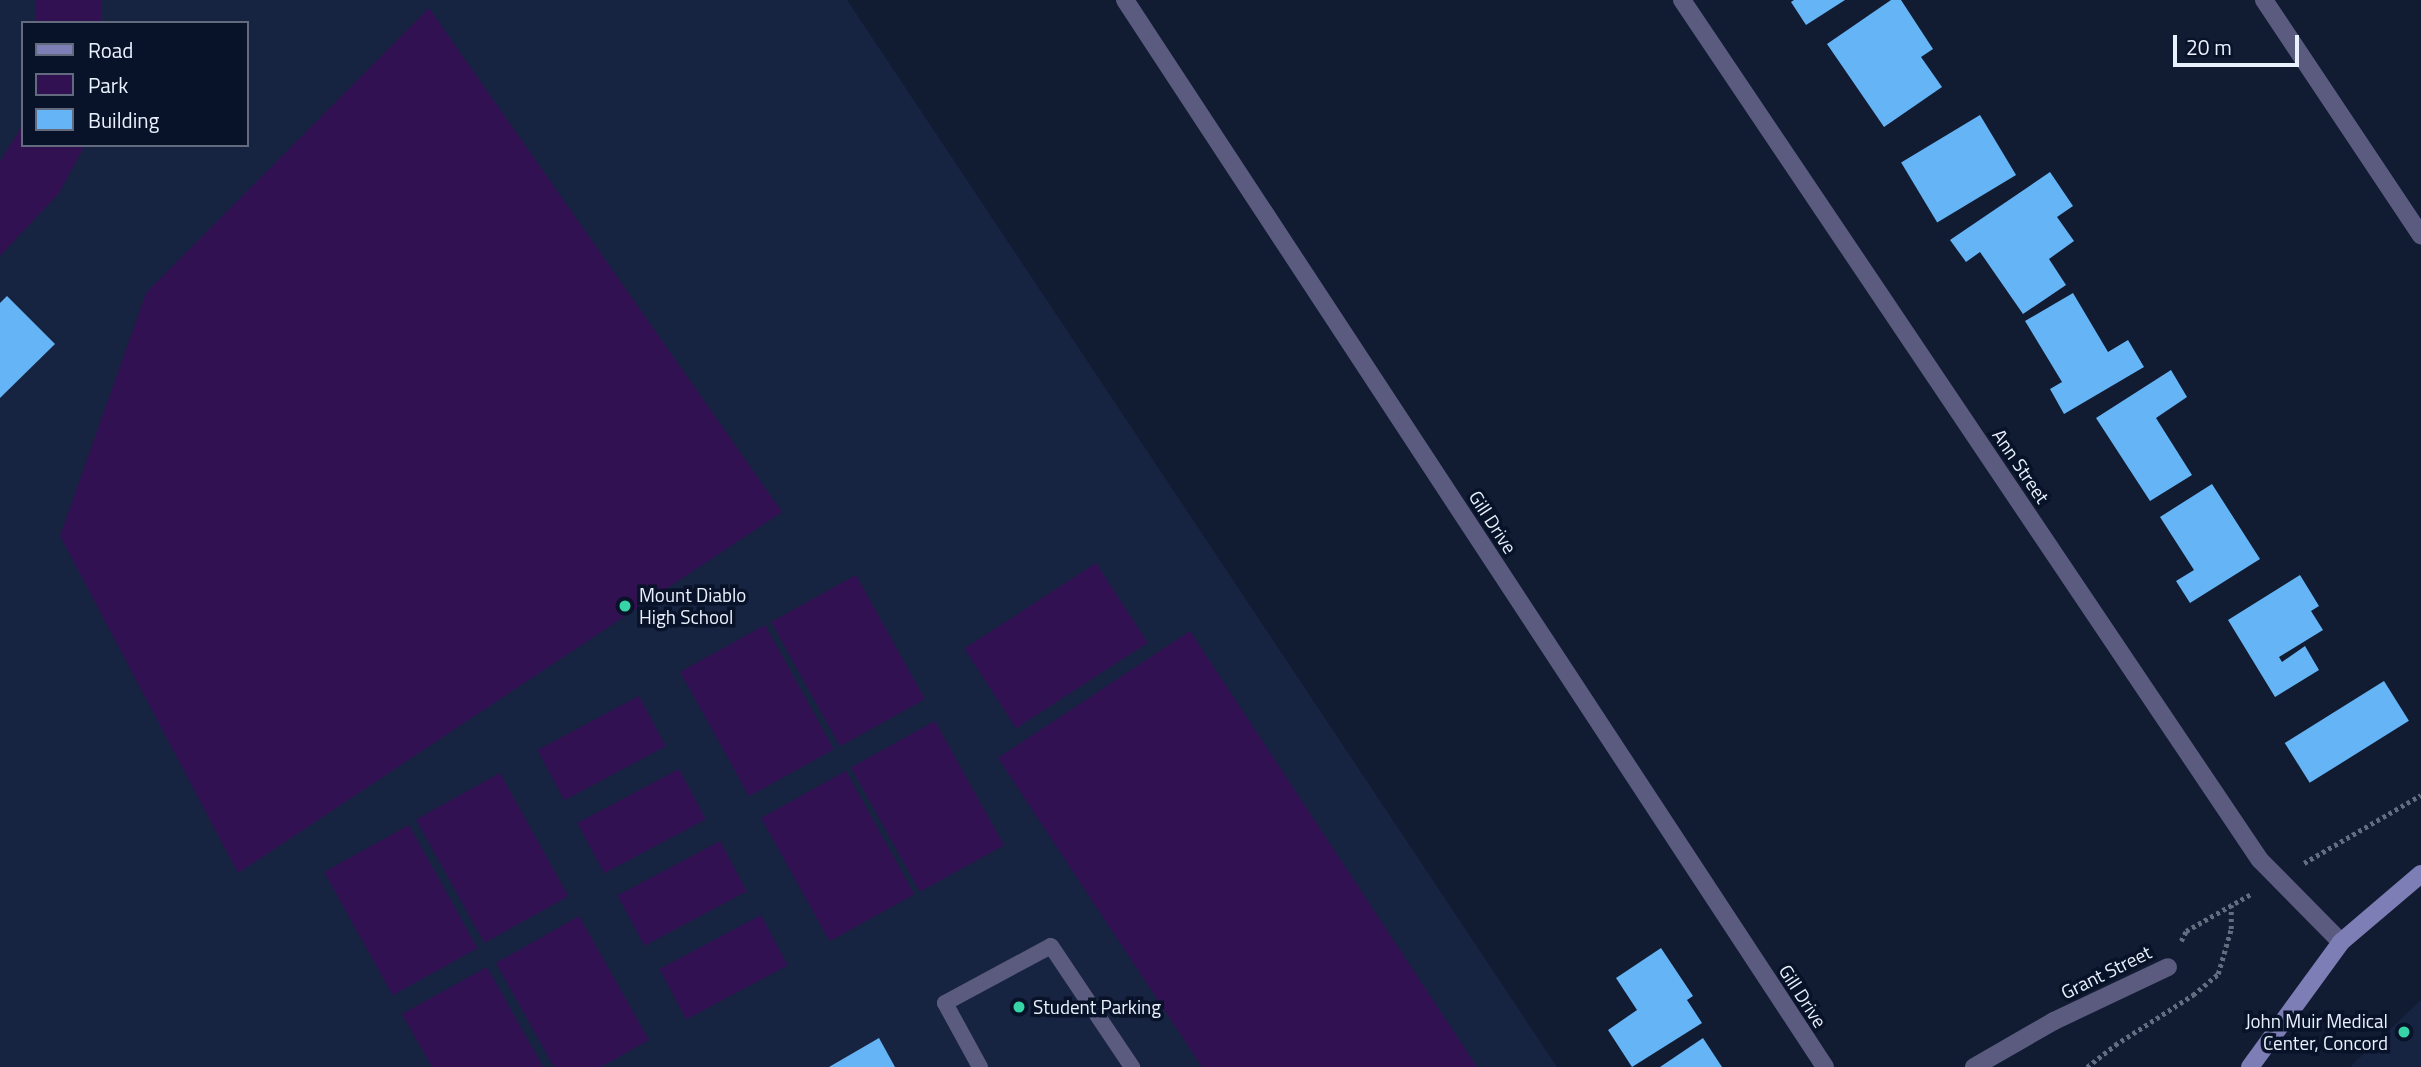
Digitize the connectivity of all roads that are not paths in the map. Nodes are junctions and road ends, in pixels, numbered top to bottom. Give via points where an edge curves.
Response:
1 (1125, 0) edge
2 (1682, 0) edge
3 (2264, 0) edge
4 (2421, 235) edge
5 (2421, 874) edge
6 (2341, 942) junction
7 (2168, 967) road end
8 (981, 1067) edge
9 (1132, 1067) edge
10 (1825, 1067) edge
11 (1973, 1067) edge
12 (2250, 1067) edge

1 - 10 street, Gill Drive
2 - 6 street, Ann Street via 2260,860
3 - 4 street
5 - 6 street
6 - 12 street
7 - 11 street, Grant Street via 2054,1021
8 - 9 lane via 945,1003 1051,946

